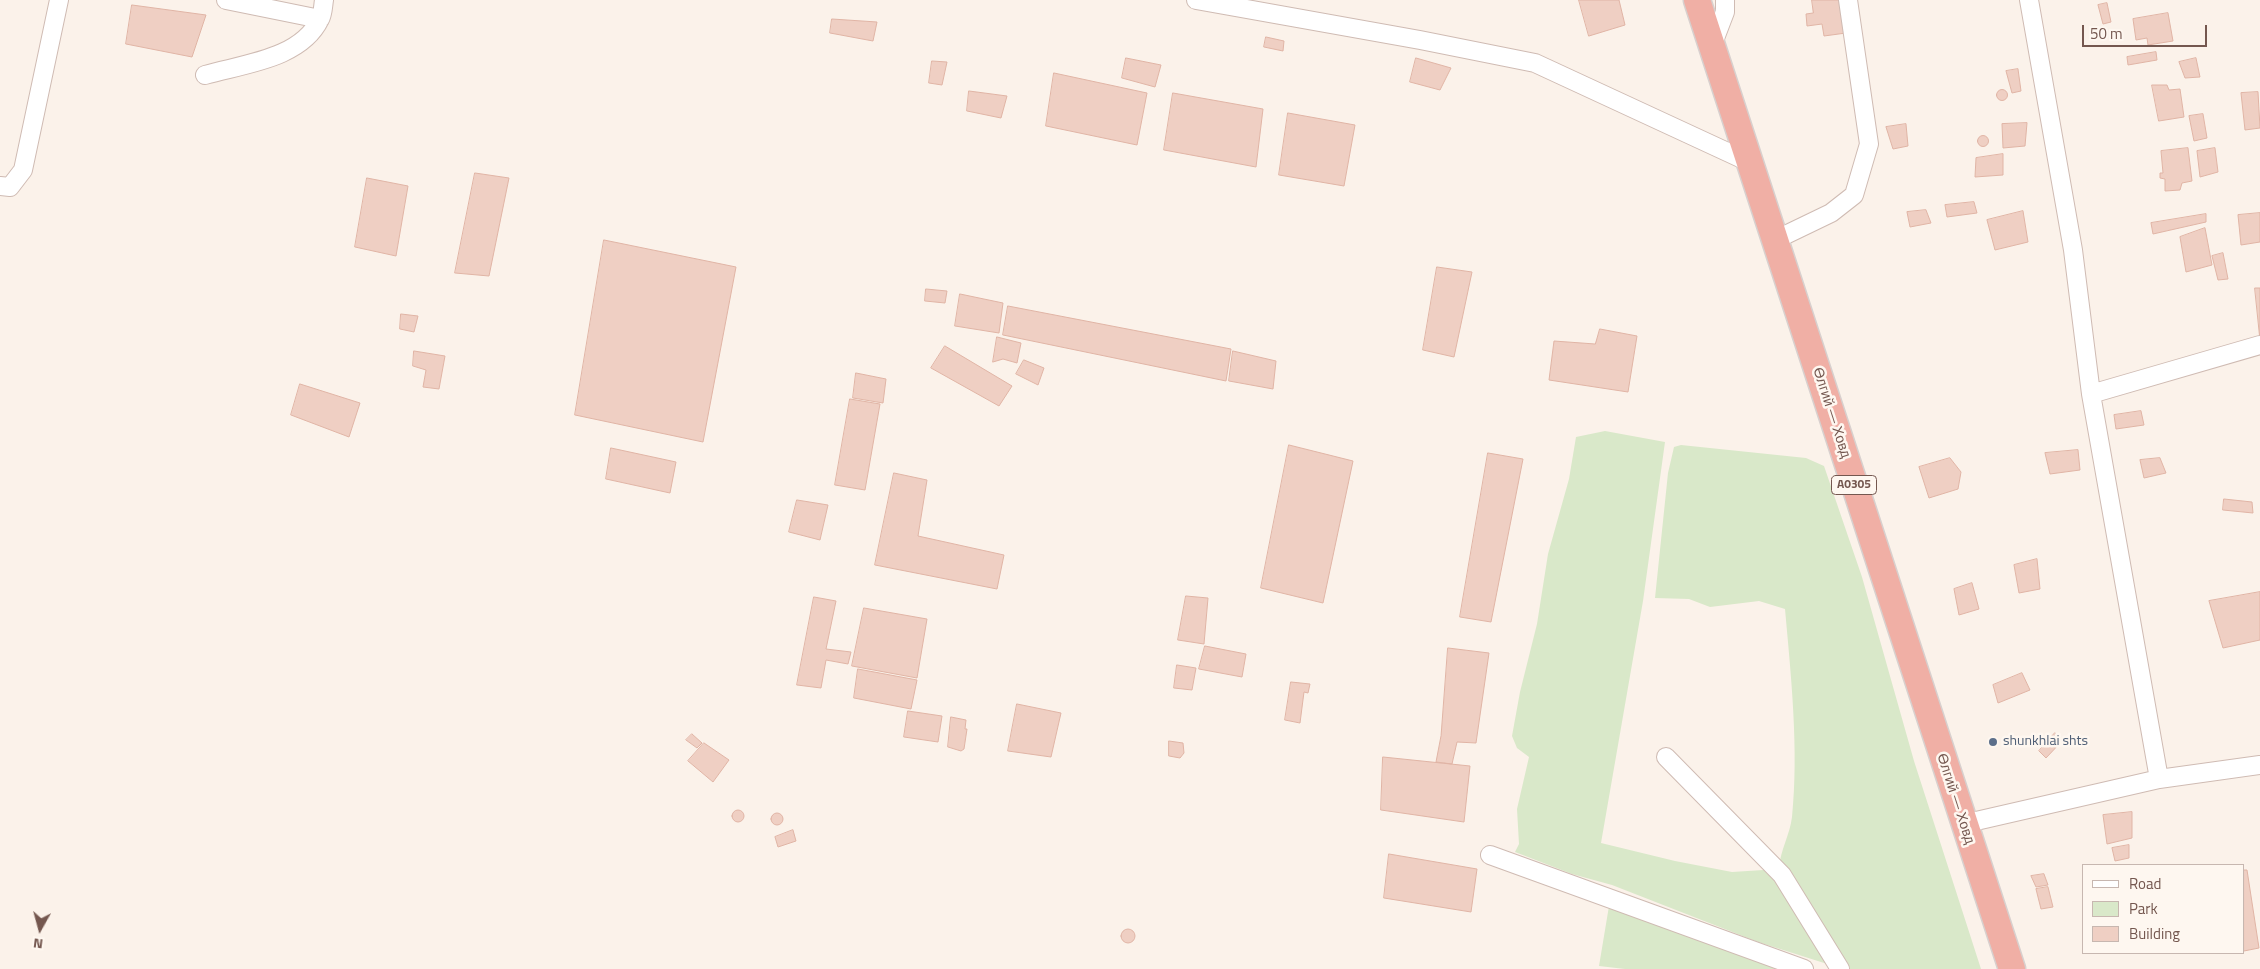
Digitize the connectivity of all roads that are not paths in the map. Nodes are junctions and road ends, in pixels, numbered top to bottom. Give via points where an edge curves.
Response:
1 (59, 0) edge
2 (226, 0) edge
3 (324, 0) edge
4 (1196, 0) edge
5 (1697, 0) edge
6 (1725, 0) edge
7 (1848, 0) edge
8 (2029, 0) edge
9 (320, 19) junction
10 (1712, 46) junction
11 (205, 75) dead end
12 (1751, 162) junction
13 (0, 186) edge
14 (1775, 240) junction
15 (2260, 346) edge
16 (2091, 394) junction
17 (1666, 757) dead end
18 (2260, 765) edge
19 (2159, 779) junction
20 (1963, 824) junction
21 (1490, 855) dead end
22 (1804, 969) edge
23 (1840, 969) edge
24 (2012, 969) edge

1 - 13 street via 23,170 10,187
2 - 9 street
3 - 9 street
4 - 12 street via 1535,63
5 - 10 highway, Өлгий — Ховд / A0305
6 - 10 street via 1725,12
7 - 14 street via 1869,144 1854,195 1831,214
8 - 16 street via 2073,250
9 - 11 street via 307,38 280,54
10 - 12 highway, Өлгий — Ховд / A0305
12 - 14 highway, Өлгий — Ховд / A0305
14 - 20 highway, Өлгий — Ховд / A0305
15 - 16 street
16 - 19 street
17 - 23 street via 1782,874
18 - 19 street
19 - 20 street
20 - 24 highway, Өлгий — Ховд / A0305
21 - 22 street

